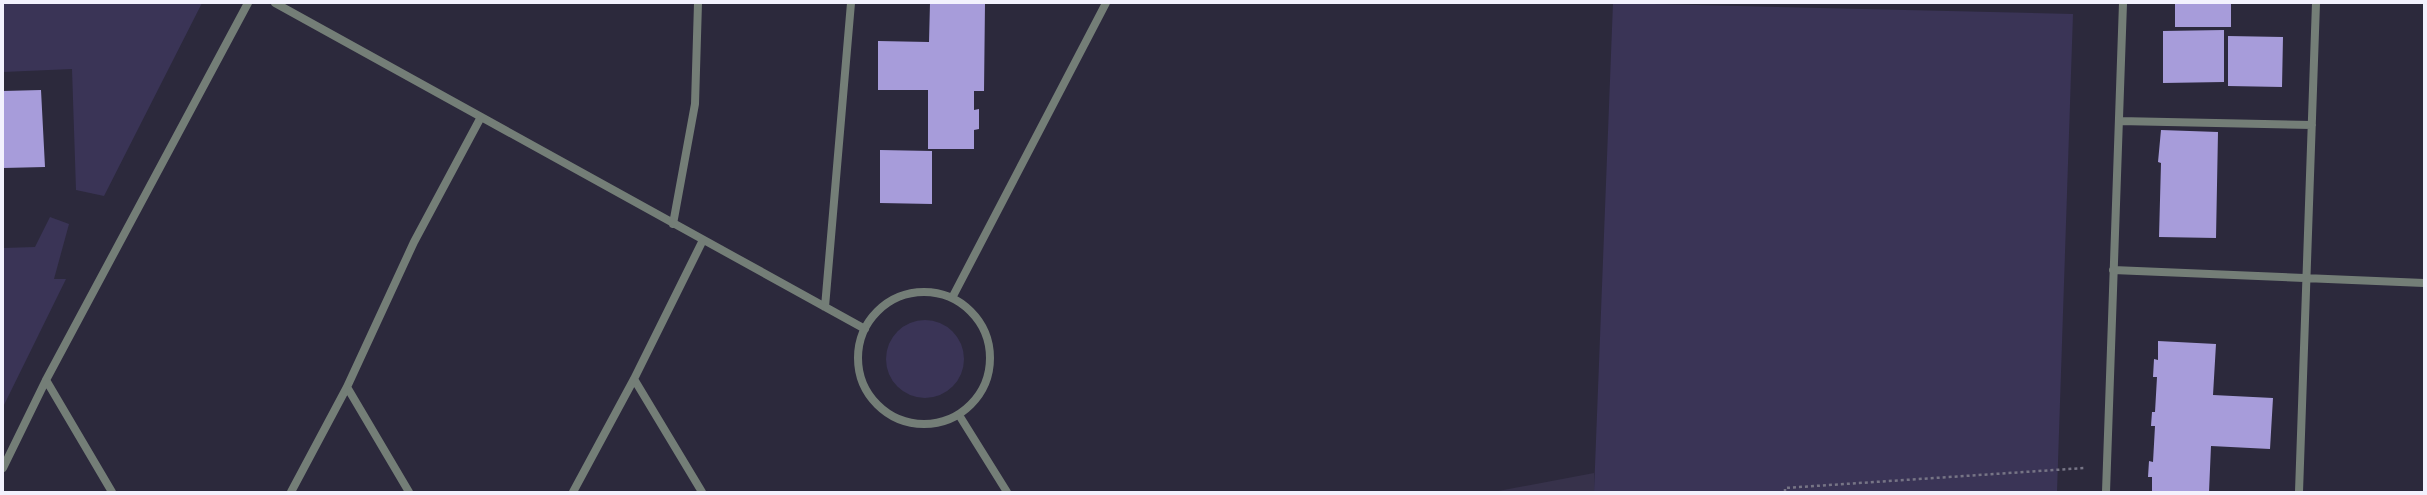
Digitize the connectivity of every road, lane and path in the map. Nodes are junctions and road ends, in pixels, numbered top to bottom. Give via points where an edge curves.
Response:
1 (248, 3) edge
2 (275, 3) edge
3 (698, 3) edge
4 (851, 3) edge
5 (1106, 3) edge
6 (2123, 3) edge
7 (2316, 3) edge
8 (481, 117) junction
9 (2119, 121) junction
10 (2312, 125) junction
11 (673, 224) junction
12 (703, 240) junction
13 (2113, 270) junction
14 (2308, 278) junction
15 (2424, 283) edge
16 (952, 298) junction
17 (825, 307) junction
18 (865, 329) junction
19 (634, 378) junction
20 (46, 380) junction
21 (347, 387) junction
22 (959, 415) junction
23 (2107, 467) junction
24 (3, 468) edge
25 (112, 492) edge
26 (291, 492) edge
27 (409, 492) edge
28 (573, 492) edge
29 (702, 492) edge
30 (1007, 492) edge
31 (1785, 492) edge
32 (2106, 492) edge
33 (2299, 492) edge

1 - 20 street
2 - 8 street
3 - 11 street via 695,104
4 - 17 street
5 - 16 street
6 - 9 street
7 - 10 street
8 - 11 street
8 - 21 street via 414,242
9 - 10 street
9 - 13 street
10 - 14 street
11 - 12 street
12 - 17 street
12 - 19 street
13 - 14 street
13 - 23 street
14 - 15 street
14 - 33 street
16 - 18 street via 932,292 912,293 893,300 876,313
16 - 22 street via 969,309 982,325 989,344 990,364 985,384 975,402
17 - 18 street
18 - 22 street via 859,350 859,371 867,391 880,408 898,419 919,425 940,423
19 - 28 street
19 - 29 street
20 - 24 street
20 - 25 street
21 - 26 street
21 - 27 street
22 - 30 street
23 - 31 path via 1785,488
23 - 32 street

